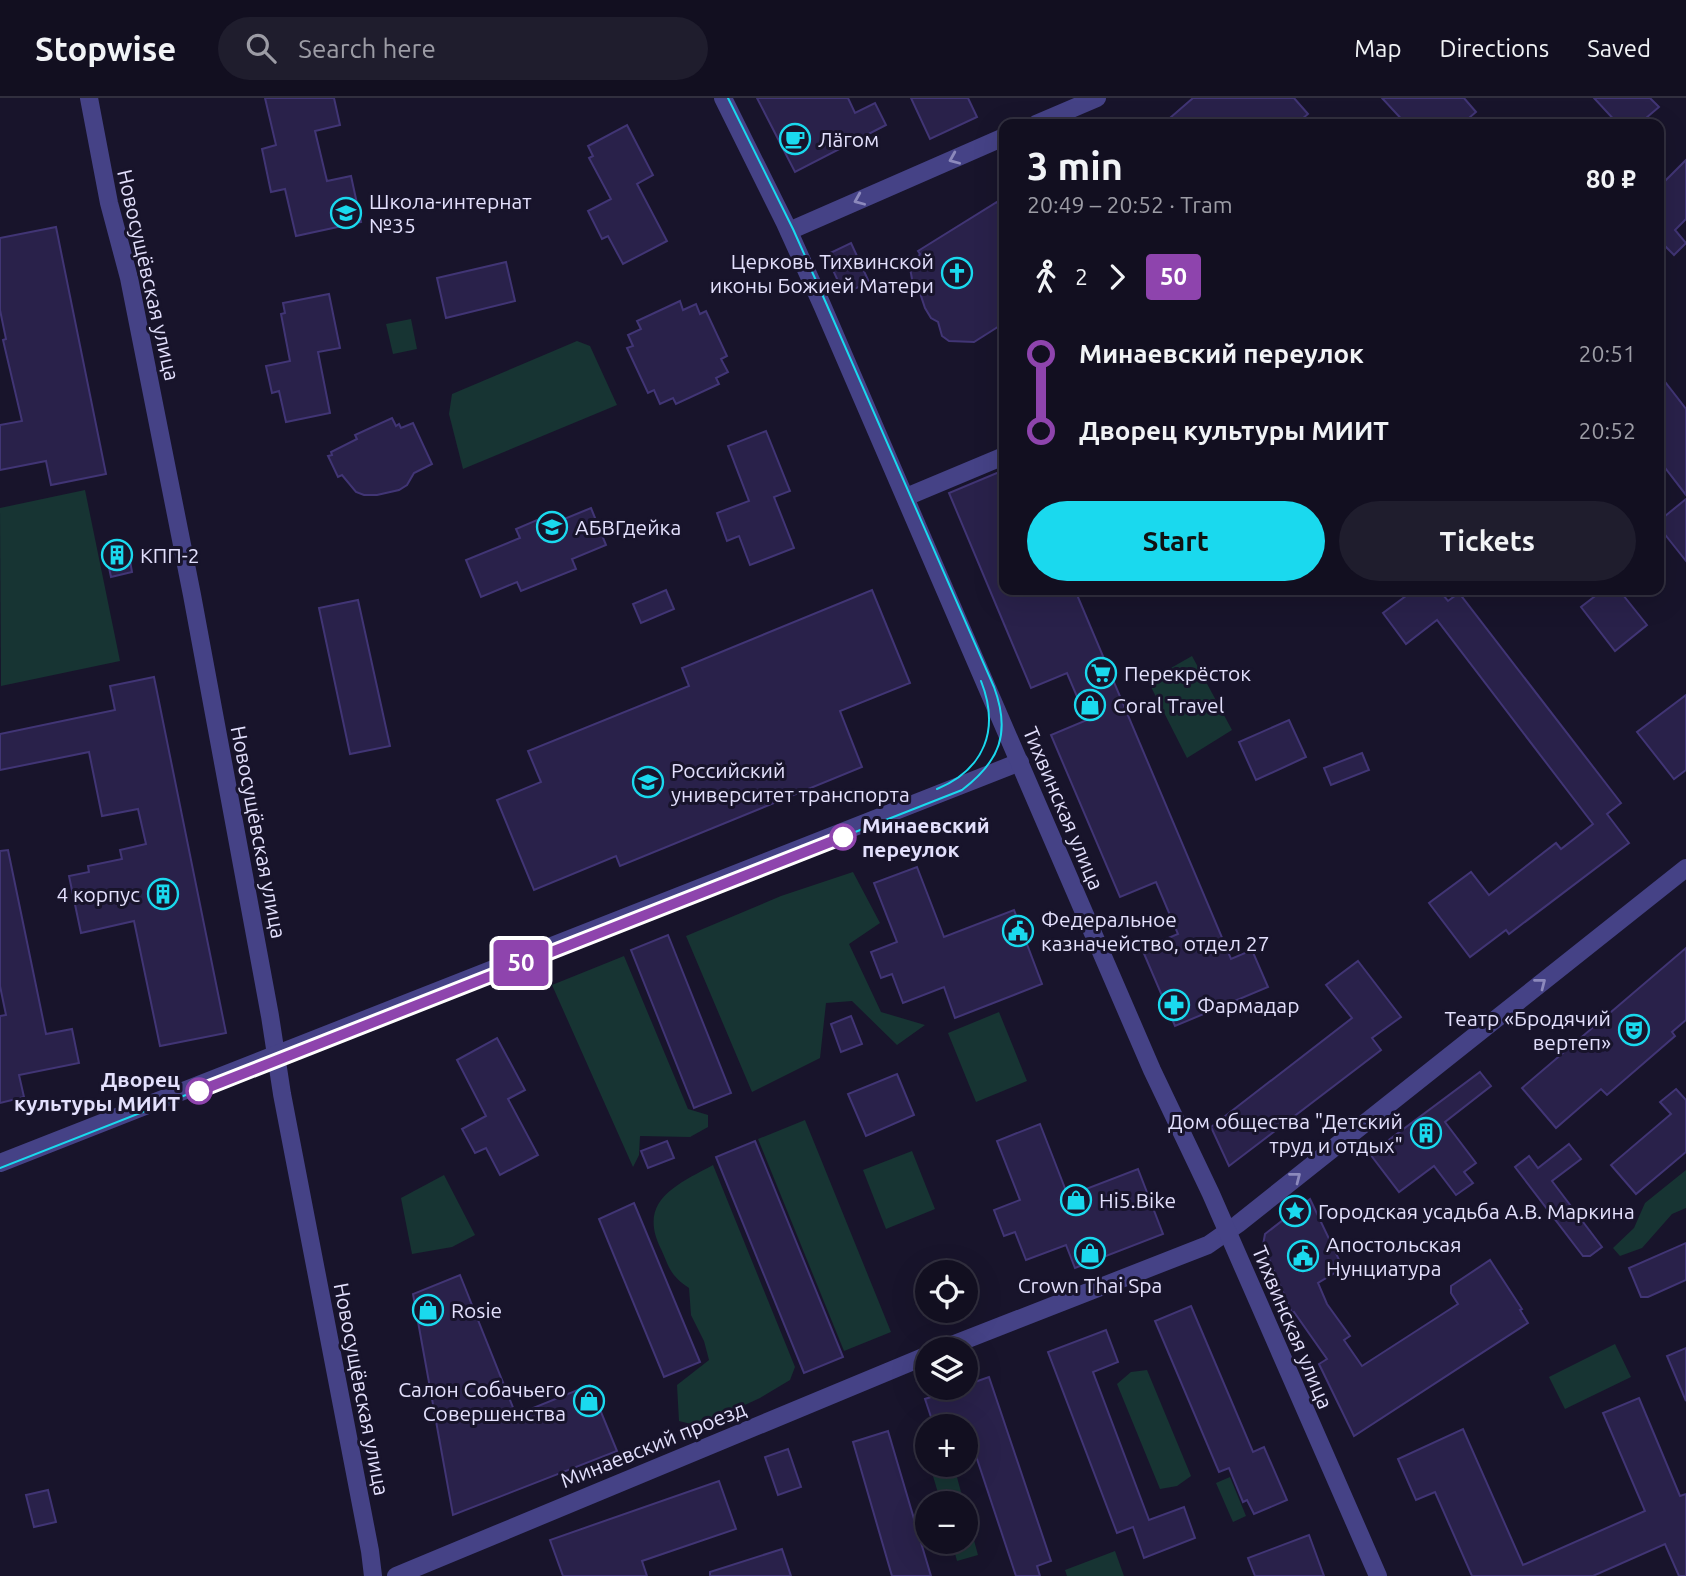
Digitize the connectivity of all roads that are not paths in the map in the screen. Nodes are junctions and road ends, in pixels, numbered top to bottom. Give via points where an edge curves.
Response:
1 (89, 98) edge
2 (723, 98) edge
3 (1097, 98) edge
4 (1047, 119) edge
5 (999, 139) edge
6 (789, 230) junction
7 (999, 458) edge
8 (906, 497) junction
9 (1020, 762) junction
10 (1686, 868) edge
11 (276, 1054) junction
12 (0, 1163) edge
13 (1227, 1231) junction
14 (973, 1337) edge
15 (915, 1360) edge
16 (373, 1576) edge
17 (396, 1576) edge
18 (1378, 1576) edge

1 - 11 street, Новосущёвская улица via 109,203 130,278
2 - 6 street, Тихвинская улица
3 - 4 street
5 -> 6 street
6 - 8 street, Тихвинская улица
7 - 8 street
8 - 9 street, Тихвинская улица
9 - 11 street
9 - 13 street, Тихвинская улица via 1152,1070
13 -> 10 street
11 - 12 street
11 - 16 street, Новосущёвская улица
13 - 14 street via 1208,1245
13 - 18 street, Тихвинская улица
15 - 17 street, Минаевский проезд

